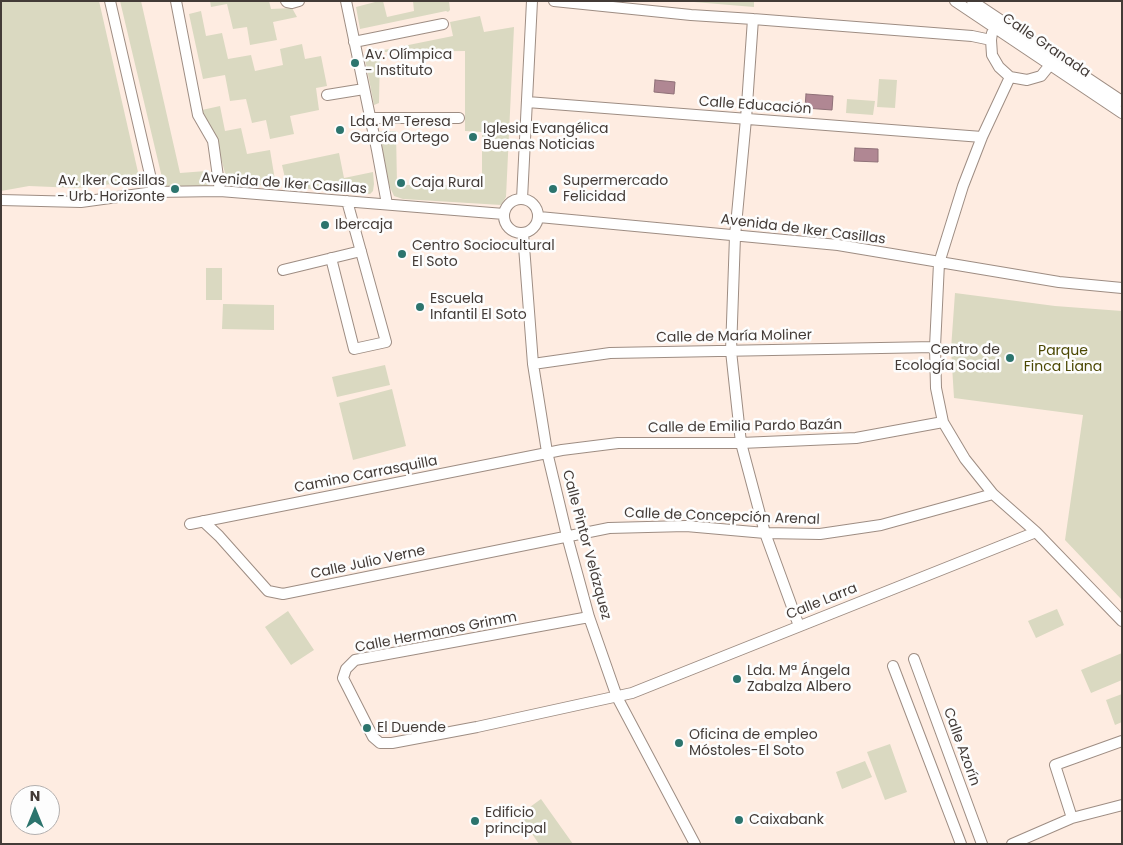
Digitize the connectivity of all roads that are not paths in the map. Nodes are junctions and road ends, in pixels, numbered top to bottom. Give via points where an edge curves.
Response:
1 (110, 1) edge
2 (176, 1) edge
3 (286, 1) edge
4 (299, 1) edge
5 (346, 1) edge
6 (532, 1) edge
7 (554, 1) edge
8 (955, 1) edge
9 (972, 1) edge
10 (754, 19) junction
11 (443, 24) dead end
12 (994, 28) junction
13 (991, 40) junction
14 (354, 42) junction
15 (1053, 62) junction
16 (1010, 77) junction
17 (364, 89) junction
18 (327, 95) dead end
19 (527, 102) junction
20 (1122, 102) edge
21 (1122, 113) edge
22 (370, 118) junction
23 (458, 118) dead end
24 (746, 119) junction
25 (982, 137) junction
26 (220, 191) junction
27 (154, 192) junction
28 (522, 199) junction
29 (1, 200) edge
30 (348, 202) junction
31 (387, 204) junction
32 (504, 214) junction
33 (538, 216) junction
34 (523, 233) junction
35 (735, 236) junction
36 (361, 251) junction
37 (331, 258) junction
38 (939, 263) junction
39 (282, 270) dead end
40 (1122, 288) edge
41 (935, 347) junction
42 (731, 351) junction
43 (533, 364) junction
44 (943, 422) junction
45 (741, 443) junction
46 (547, 452) junction
47 (993, 494) junction
48 (202, 521) junction
49 (190, 524) dead end
50 (1036, 532) junction
51 (765, 534) junction
52 (567, 536) junction
53 (589, 617) junction
54 (1122, 621) edge
55 (799, 626) junction
56 (914, 659) dead end
57 (893, 666) dead end
58 (617, 697) junction
59 (1122, 741) edge
60 (1122, 805) edge
61 (1072, 818) junction
62 (695, 844) edge
63 (961, 844) edge
64 (982, 844) edge
65 (1012, 844) edge

1 - 27 street
2 - 26 street via 198,115 213,141
3 - 4 street
5 - 14 street
6 - 19 street
7 - 10 street
8 - 12 street, Calle Granada
9 - 15 street, Calle Granada
10 - 13 street
10 - 24 street
11 - 14 street
12 - 13 street
12 - 15 street, Calle Granada
13 - 16 street via 995,61
14 - 17 street
15 - 16 street via 1041,76 1027,80
15 - 20 street, Calle Granada
15 - 21 street, Calle Granada
16 - 25 street
17 - 18 street
17 - 22 street
19 - 24 street, Calle Educación
19 - 28 street
22 - 23 street
22 - 31 street
24 - 25 street, Calle Educación
24 - 35 street
25 - 38 street via 962,186
26 - 27 street, Avenida de Iker Casillas
26 - 30 street, Avenida de Iker Casillas
27 - 29 street, Avenida de Iker Casillas via 81,202
28 - 32 street via 509,204
28 - 33 street via 534,204
30 - 31 street, Avenida de Iker Casillas
30 - 36 street
31 - 32 street, Avenida de Iker Casillas
32 - 34 street via 507,225
33 - 34 street via 532,230
33 - 35 street, Avenida de Iker Casillas
34 - 43 street, Calle Pintor Velázquez
35 - 38 street, Avenida de Iker Casillas via 838,245
35 - 42 street
36 - 37 street
36 - 37 street via 386,342 354,349
37 - 39 street
38 - 40 street, Avenida de Iker Casillas via 1059,282
38 - 41 street
41 - 42 street, Calle de María Moliner
41 - 44 street via 936,388
42 - 43 street, Calle de María Moliner via 610,353
42 - 45 street
43 - 46 street, Calle Pintor Velázquez
44 - 45 street, Calle de Emilia Pardo Bazán via 856,438
44 - 47 street via 965,459
45 - 46 street, Calle de Emilia Pardo Bazán via 618,443
45 - 51 street
46 - 48 street, Camino Carrasquilla
46 - 52 street, Calle Pintor Velázquez
47 - 50 street
47 - 51 street, Calle de Concepción Arenal via 881,525 820,534
48 - 49 street, Camino Carrasquilla
48 - 52 street, Calle Julio Verne via 268,591 283,594
50 - 54 street
50 - 55 street, Calle Larra
51 - 52 street, Calle de Concepción Arenal via 686,526 609,528
51 - 55 street
52 - 53 street, Calle Pintor Velázquez
53 - 58 street, Calle Pintor Velázquez
53 - 58 street, Calle Hermanos Grimm via 355,660 343,678 373,738 380,743 477,727
55 - 58 street, Calle Larra
56 - 64 street, Calle Azorín
57 - 63 street
58 - 62 street, Calle Pintor Velázquez
59 - 61 street via 1055,765
60 - 61 street
61 - 65 street

